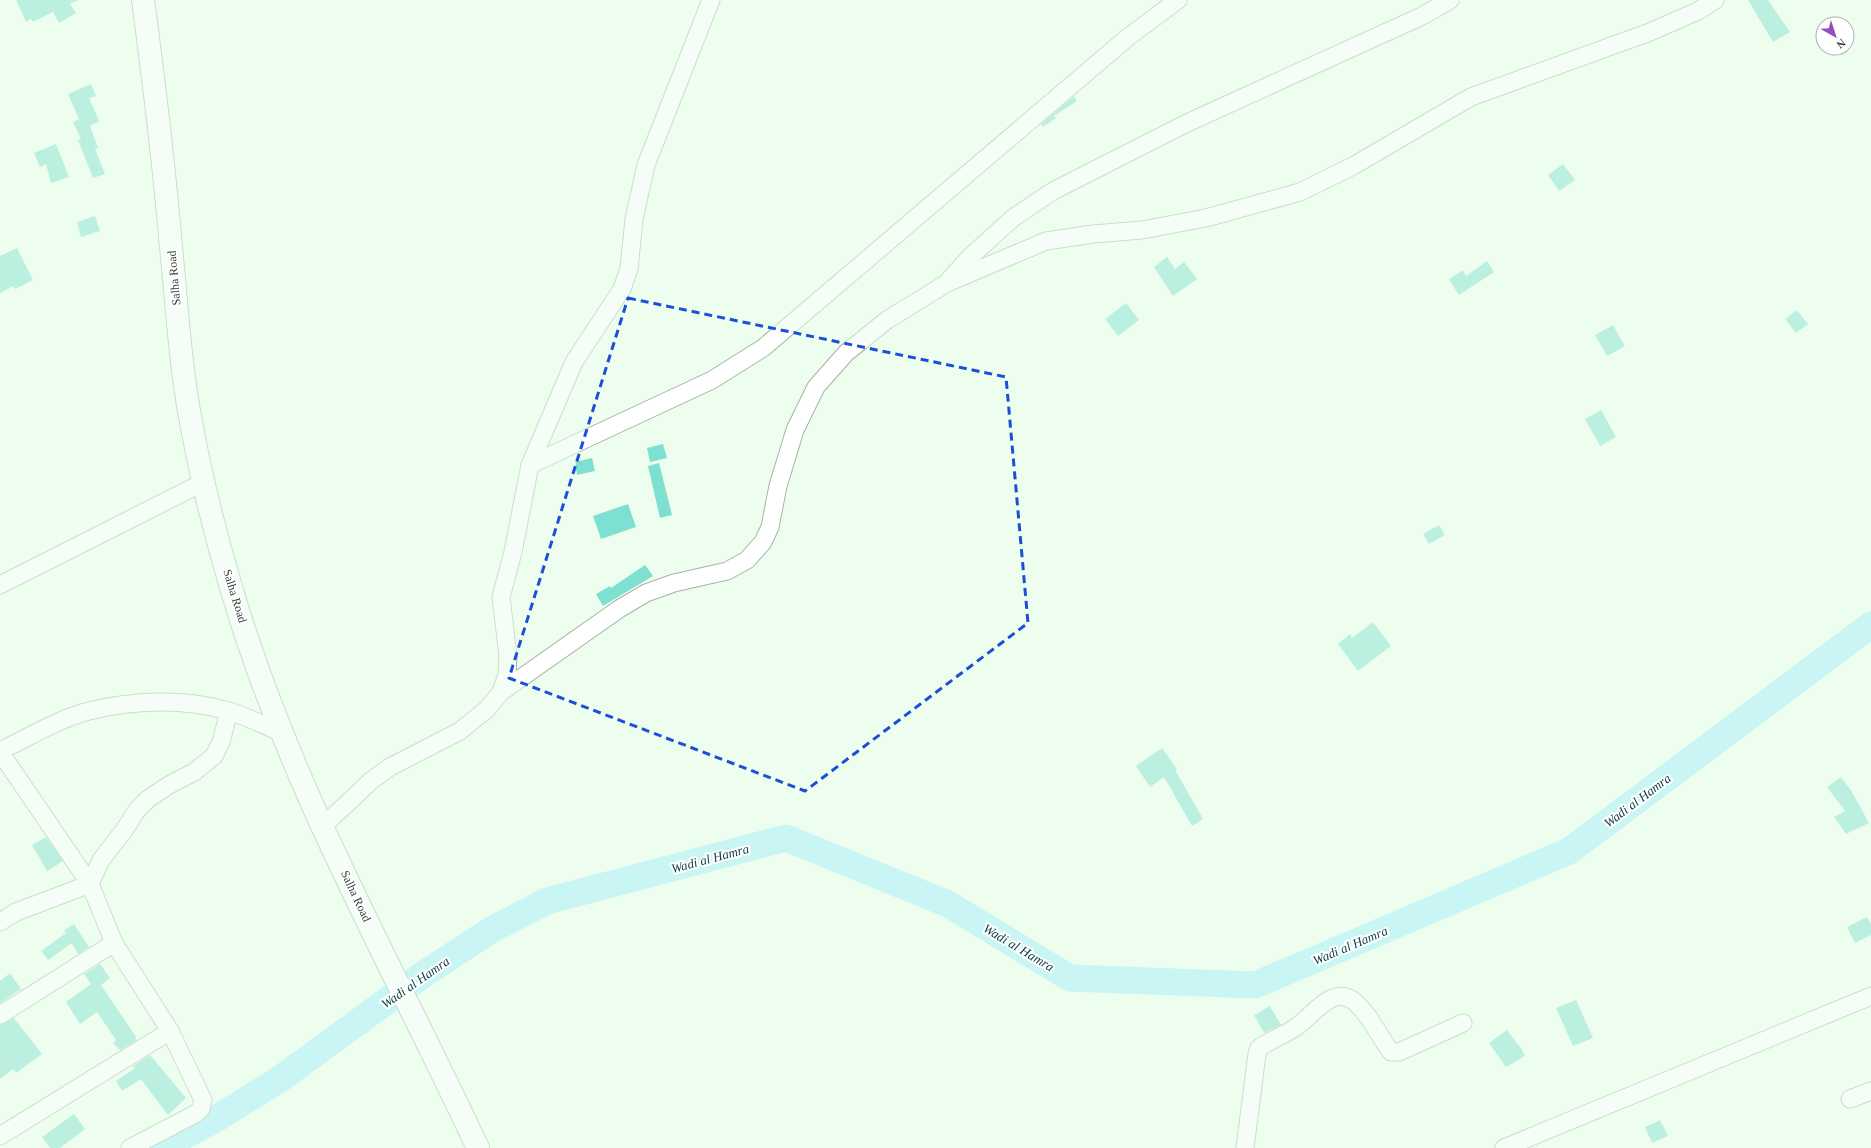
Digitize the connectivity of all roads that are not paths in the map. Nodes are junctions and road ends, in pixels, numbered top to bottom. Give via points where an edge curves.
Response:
1 (143, 0) edge
2 (711, 0) edge
3 (1178, 0) edge
4 (1450, 0) edge
5 (1715, 0) edge
6 (947, 282) junction
7 (530, 465) junction
8 (204, 482) junction
9 (0, 585) edge
10 (501, 692) junction
11 (229, 711) junction
12 (282, 733) junction
13 (0, 751) edge
14 (323, 826) junction
15 (90, 884) junction
16 (0, 922) edge
17 (114, 943) junction
18 (1871, 996) edge
19 (0, 1015) edge
20 (1463, 1023) dead end
21 (170, 1031) junction
22 (1871, 1091) edge
23 (1850, 1099) dead end
24 (0, 1136) edge
25 (130, 1148) edge
26 (478, 1148) edge
27 (1245, 1148) edge
28 (1504, 1148) edge

1 - 8 main road, Salha Road via 159,118 181,352 190,421
2 - 7 street via 646,165 634,219 630,269 622,289 574,362
3 - 7 street via 1127,38 763,348 712,380
4 - 6 street via 1422,16 1187,123 1053,191 1013,218
5 - 6 street via 1698,11 1650,32 1471,97 1353,166 1300,192 1206,218 1142,230 1046,241
6 - 10 street via 887,320 846,353 816,387 794,430 778,486 770,527 763,542 747,560 727,571 674,583 646,593 619,609
7 - 10 street via 513,552 501,597 508,656 507,675
8 - 9 street
8 - 12 main road, Salha Road via 231,587
10 - 14 street via 487,710 460,731 390,767 372,780
11 - 12 street
11 - 13 street via 204,705 166,702 131,704 88,711
11 - 15 street via 221,742 214,756 194,772 148,799 137,810 126,829 101,860
12 - 14 main road, Salha Road
13 - 15 street
14 - 26 main road, Salha Road
15 - 16 street via 16,912
15 - 17 street
17 - 19 street
17 - 21 street
18 - 28 street
20 - 27 street via 1399,1052 1391,1052 1354,1001 1337,996 1329,1000 1296,1027 1259,1048
21 - 24 street
21 - 25 street via 203,1100 200,1109
22 - 23 street

